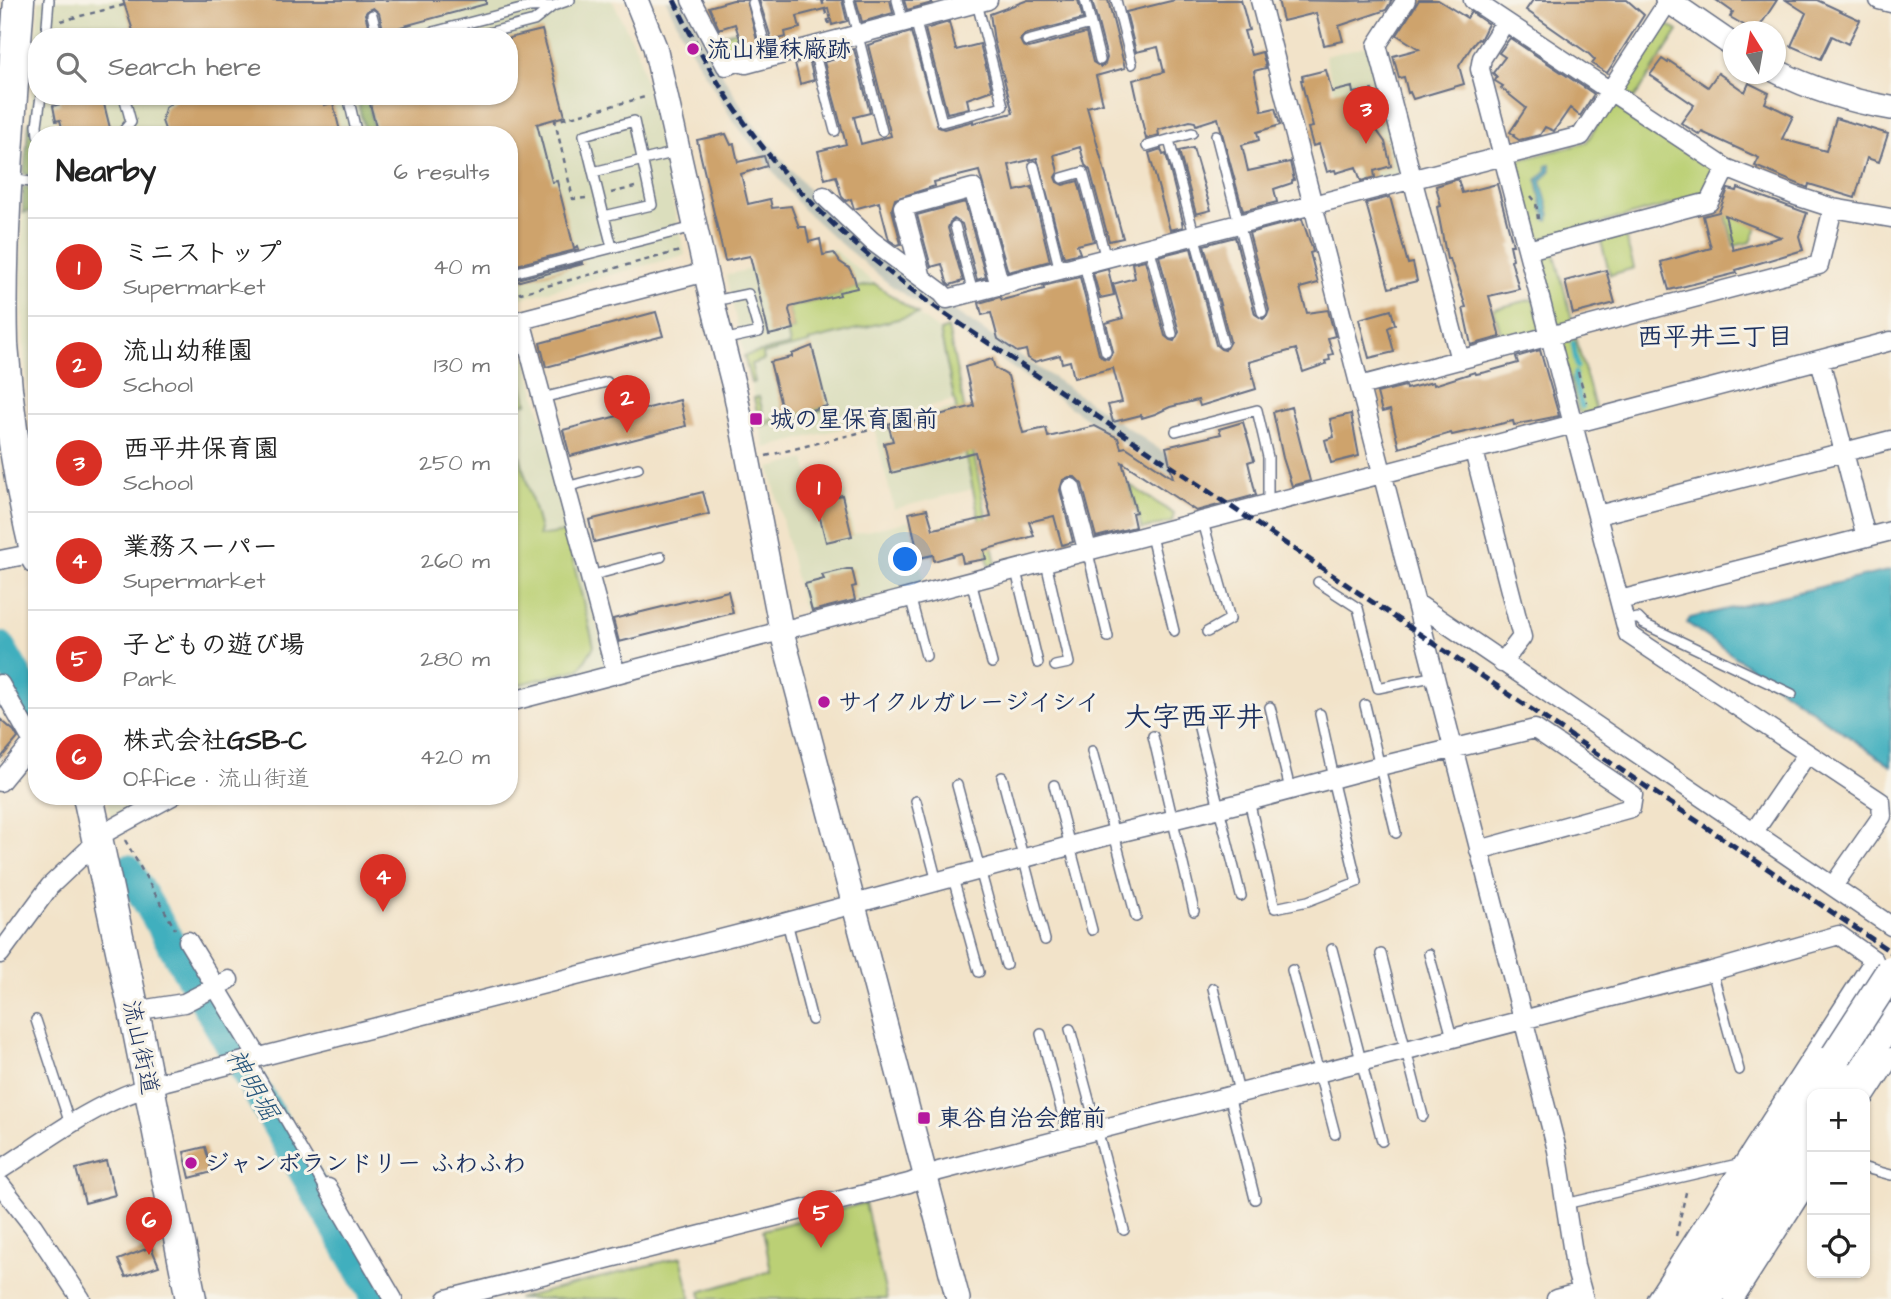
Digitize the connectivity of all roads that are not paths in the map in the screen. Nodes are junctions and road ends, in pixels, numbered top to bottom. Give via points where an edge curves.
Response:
1 (541, 0) edge
2 (570, 0) edge
3 (636, 0) edge
4 (691, 0) edge
5 (849, 0) edge
6 (897, 0) edge
7 (1085, 0) edge
8 (1116, 0) edge
9 (1261, 0) edge
10 (1406, 0) edge
11 (1473, 0) edge
12 (1668, 0) edge
13 (1879, 0) edge
14 (41, 1) edge
15 (982, 1) edge
16 (753, 3) dead end
17 (1891, 3) edge
18 (553, 6) junction
19 (944, 6) edge
20 (529, 7) junction
21 (372, 15) dead end
22 (909, 21) junction
23 (1506, 22) junction
24 (1091, 24) junction
25 (36, 28) edge
26 (45, 28) edge
27 (378, 28) edge
28 (448, 28) edge
29 (507, 28) edge
30 (857, 35) junction
31 (1723, 38) edge
32 (1027, 41) dead end
33 (813, 47) junction
34 (769, 58) junction
35 (1100, 60) dead end
36 (1132, 64) dead end
37 (28, 67) edge
38 (1786, 75) edge
39 (1610, 93) junction
40 (40, 105) edge
41 (126, 105) edge
42 (350, 105) edge
43 (1891, 108) edge
44 (37, 126) edge
45 (128, 126) edge
46 (355, 126) edge
47 (835, 131) dead end
48 (882, 131) dead end
49 (1192, 133) dead end
50 (1216, 135) dead end
51 (1169, 140) junction
52 (1147, 146) dead end
53 (679, 152) junction
54 (1503, 157) junction
55 (643, 160) junction
56 (1034, 166) dead end
57 (1726, 168) junction
58 (593, 172) junction
59 (1062, 178) dead end
60 (6, 179) junction
61 (1413, 179) junction
62 (28, 182) edge
63 (824, 196) dead end
64 (1314, 205) junction
65 (1833, 208) junction
66 (604, 216) junction
67 (1891, 218) edge
68 (1239, 223) junction
69 (1, 224) edge
70 (955, 226) dead end
71 (695, 227) junction
72 (1195, 235) junction
73 (1149, 246) junction
74 (612, 247) junction
75 (1534, 249) junction
76 (1106, 259) junction
77 (1084, 264) junction
78 (1060, 271) junction
79 (518, 272) edge
80 (706, 272) junction
81 (922, 278) junction
82 (999, 286) junction
83 (973, 293) junction
84 (712, 301) junction
85 (1262, 312) dead end
86 (1172, 334) dead end
87 (1550, 336) junction
88 (722, 340) junction
89 (1891, 341) edge
90 (1223, 343) dead end
91 (1106, 352) dead end
92 (1460, 360) junction
93 (1820, 360) junction
94 (607, 382) dead end
95 (1360, 386) junction
96 (542, 398) junction
97 (5, 420) edge
98 (1583, 422) junction
99 (1176, 431) dead end
100 (1891, 440) edge
101 (1474, 451) junction
102 (1844, 452) junction
103 (638, 468) dead end
104 (1383, 474) junction
105 (566, 487) junction
106 (1071, 488) dead end
107 (1268, 505) junction
108 (1598, 515) junction
109 (28, 521) edge
110 (1203, 522) junction
111 (1891, 531) edge
112 (1151, 536) junction
113 (1866, 537) junction
114 (1088, 553) junction
115 (28, 557) edge
116 (661, 557) dead end
117 (0, 560) edge
118 (1046, 563) junction
119 (1016, 571) junction
120 (590, 576) junction
121 (971, 581) junction
122 (1318, 582) dead end
123 (910, 596) junction
124 (1620, 600) junction
125 (1416, 603) junction
126 (1625, 621) junction
127 (781, 629) junction
128 (1174, 631) dead end
129 (1208, 632) dead end
130 (1108, 637) dead end
131 (926, 656) dead end
132 (992, 663) dead end
133 (1038, 663) dead end
134 (1502, 663) junction
135 (1055, 666) dead end
136 (616, 674) junction
137 (1436, 676) junction
138 (0, 684) edge
139 (1792, 694) dead end
140 (518, 700) edge
141 (1365, 705) dead end
142 (1270, 707) dead end
143 (1320, 714) dead end
144 (1199, 728) dead end
145 (28, 731) edge
146 (1153, 736) dead end
147 (1454, 749) junction
148 (28, 751) edge
149 (1092, 751) dead end
150 (1807, 754) junction
151 (1380, 766) junction
152 (1002, 777) dead end
153 (1333, 779) junction
154 (0, 782) edge
155 (957, 785) dead end
156 (1054, 785) dead end
157 (1290, 789) junction
158 (916, 801) dead end
159 (1249, 801) junction
160 (79, 805) edge
161 (92, 805) edge
162 (154, 805) edge
163 (1217, 808) junction
164 (1171, 820) junction
165 (103, 831) junction
166 (1396, 833) dead end
167 (1753, 833) junction
168 (1114, 834) junction
169 (1070, 846) junction
170 (1479, 850) junction
171 (1024, 859) junction
172 (980, 870) junction
173 (945, 880) junction
174 (1833, 886) junction
175 (1241, 896) dead end
176 (853, 904) junction
177 (1194, 911) dead end
178 (1136, 917) dead end
179 (787, 922) junction
180 (1891, 926) edge
181 (1092, 930) dead end
182 (1045, 940) dead end
183 (188, 941) road end
184 (1332, 949) dead end
185 (0, 954) edge
186 (1381, 954) dead end
187 (1429, 954) dead end
188 (1006, 965) dead end
189 (1292, 970) dead end
190 (1712, 971) junction
191 (1891, 971) edge
192 (979, 972) dead end
193 (217, 986) junction
194 (1213, 988) dead end
195 (1856, 988) junction
196 (134, 1011) junction
197 (1891, 1012) edge
198 (1891, 1018) edge
199 (1522, 1019) junction
200 (36, 1020) dead end
201 (813, 1020) dead end
202 (1070, 1029) dead end
203 (1041, 1034) dead end
204 (1452, 1037) junction
205 (1407, 1049) junction
206 (1891, 1057) edge
207 (254, 1059) junction
208 (1361, 1061) junction
209 (1739, 1070) dead end
210 (1317, 1071) junction
211 (1853, 1074) edge
212 (149, 1087) junction
213 (1234, 1094) junction
214 (1423, 1116) dead end
215 (70, 1124) junction
216 (1097, 1131) junction
217 (1335, 1134) dead end
218 (1069, 1139) junction
219 (1382, 1141) dead end
220 (1807, 1147) edge
221 (1744, 1163) junction
222 (1870, 1169) edge
223 (0, 1170) edge
224 (1891, 1175) edge
225 (927, 1176) junction
226 (1807, 1179) edge
227 (0, 1184) edge
228 (328, 1188) joint
229 (1255, 1199) dead end
230 (1565, 1204) junction
231 (1124, 1230) dead end
232 (1583, 1296) edge
233 (81, 1299) edge
234 (191, 1299) edge
235 (393, 1299) edge
236 (447, 1299) edge
237 (958, 1299) edge
238 (1556, 1299) edge
239 (1656, 1299) edge
240 (1678, 1299) edge
241 (1707, 1299) edge
242 (1734, 1299) edge

1 - 20 lane
2 - 18 lane
3 - 53 street via 655,47
4 - 34 street via 726,66
5 - 30 lane
6 - 22 lane
7 - 24 lane
8 - 36 lane
9 - 64 street
10 - 61 street via 1377,45
11 - 23 street
12 - 31 street
12 - 39 street
13 - 17 street
14 - 25 main road
14 - 26 lane
15 - 19 street
15 - 22 lane via 1003,106 942,121
16 - 34 lane
18 - 20 lane
18 - 29 lane via 534,21
19 - 22 street
20 - 28 lane
21 - 27 lane
22 - 30 street
23 - 39 street
23 - 54 street via 1482,58 1480,69
24 - 32 lane
24 - 35 lane
30 - 33 street
30 - 48 lane
33 - 34 street
33 - 47 lane
37 - 60 main road
38 - 43 street via 1824,92
39 - 54 street via 1581,136
39 - 57 street
40 - 44 lane
41 - 45 lane via 131,122
42 - 46 lane
49 - 51 lane
50 - 68 lane
51 - 52 lane
51 - 72 lane
53 - 55 lane
53 - 71 street
54 - 61 street
54 - 75 street
55 - 58 lane
55 - 58 lane via 634,121 584,135
55 - 66 lane via 653,205
56 - 78 lane
57 - 65 street
57 - 75 street via 1709,202
58 - 66 lane
59 - 76 lane via 1083,172
60 - 62 lane
60 - 69 main road
61 - 64 street
61 - 92 street
63 - 81 street via 872,241
64 - 68 street
64 - 95 street
65 - 67 street
65 - 87 street via 1819,265
66 - 74 lane
68 - 72 street
68 - 85 lane
69 - 97 main road
70 - 83 lane
71 - 74 lane
71 - 80 street
72 - 73 street
72 - 90 lane
73 - 76 street
73 - 86 lane
74 - 79 lane
75 - 87 street
76 - 77 street
77 - 78 street
77 - 91 lane
78 - 82 street
80 - 84 street
80 - 96 street via 521,320
81 - 82 street via 903,207 973,188
81 - 83 street via 947,299
82 - 83 street
84 - 88 street
84 - 88 lane via 748,294 758,332
87 - 92 street
87 - 98 street
88 - 127 street
89 - 93 street
92 - 95 street
93 - 98 street
93 - 102 street
94 - 96 lane
95 - 104 street
96 - 105 street
97 - 109 main road
98 - 101 street
98 - 108 street
99 - 107 lane via 1257,410 1268,457
100 - 102 street
101 - 104 street
101 - 134 street via 1522,637
102 - 108 street
102 - 113 street
103 - 105 lane
104 - 107 street
104 - 125 street
105 - 120 street
106 - 114 street
107 - 110 street
108 - 124 street
110 - 112 street
110 - 129 lane via 1230,619
111 - 113 street
112 - 114 street
112 - 128 lane
113 - 124 street
114 - 118 street
114 - 130 lane
115 - 117 street
116 - 120 lane
118 - 119 street
118 - 135 lane via 1069,663
119 - 121 street
119 - 133 lane
120 - 136 street
121 - 123 street
121 - 132 lane
122 - 137 lane via 1358,608 1378,688
123 - 127 street
123 - 131 lane
124 - 126 street
125 - 134 street
125 - 137 street
126 - 139 lane via 1638,618
126 - 150 street via 1628,634
127 - 136 street
127 - 176 street
134 - 167 street
136 - 140 street
137 - 147 street
138 - 145 street
141 - 151 lane
142 - 157 lane
143 - 153 lane
144 - 163 lane
146 - 164 lane
147 - 151 street
147 - 170 street
147 - 170 street via 1535,729 1633,795 1631,808
148 - 154 street
149 - 168 lane
150 - 167 street
150 - 174 street via 1881,802 1883,809
151 - 153 street
151 - 166 lane
152 - 171 lane
153 - 157 street
153 - 159 lane via 1357,883 1308,901 1275,908
155 - 172 lane
156 - 169 lane
157 - 159 street
158 - 173 lane
159 - 163 street
160 - 165 street
161 - 165 main road, 流山街道
162 - 165 street
163 - 164 street
163 - 175 lane
164 - 168 street
164 - 177 lane
165 - 185 street via 50,886
165 - 196 main road, 流山街道
167 - 174 street
168 - 169 street
168 - 178 lane
169 - 171 street
169 - 181 lane
170 - 199 street
171 - 172 street
171 - 182 lane
172 - 173 street
172 - 188 lane
173 - 176 street
173 - 192 lane
174 - 180 street
176 - 179 street
176 - 225 street
179 - 201 lane
179 - 207 street
183 - 193 street
184 - 208 lane
186 - 205 lane
187 - 204 lane
189 - 210 lane
190 - 195 street via 1839,935 1874,960
190 - 199 street
190 - 209 lane
191 - 211 main road, bridge
193 - 196 street via 184,1003
193 - 207 street
194 - 213 lane
195 - 197 street
195 - 221 street via 1761,1143
196 - 212 main road, 流山街道
198 - 211 main road
199 - 204 street
199 - 230 street via 1557,1150
200 - 215 lane
202 - 216 lane
203 - 218 lane
204 - 205 street
205 - 208 street
205 - 214 lane
206 - 211 street
207 - 212 street
207 - 228 lane
208 - 210 street
208 - 219 lane
210 - 213 street
210 - 217 lane
211 - 240 main road
212 - 215 street
212 - 234 main road, 流山街道
213 - 216 street
213 - 229 lane
215 - 223 street
216 - 218 street
216 - 231 lane
218 - 225 street
220 - 241 main road
221 - 230 lane
221 - 239 street
222 - 224 lane
225 - 236 street
225 - 237 street
226 - 242 street
227 - 233 street
228 - 235 street
230 - 232 street
232 - 238 street

